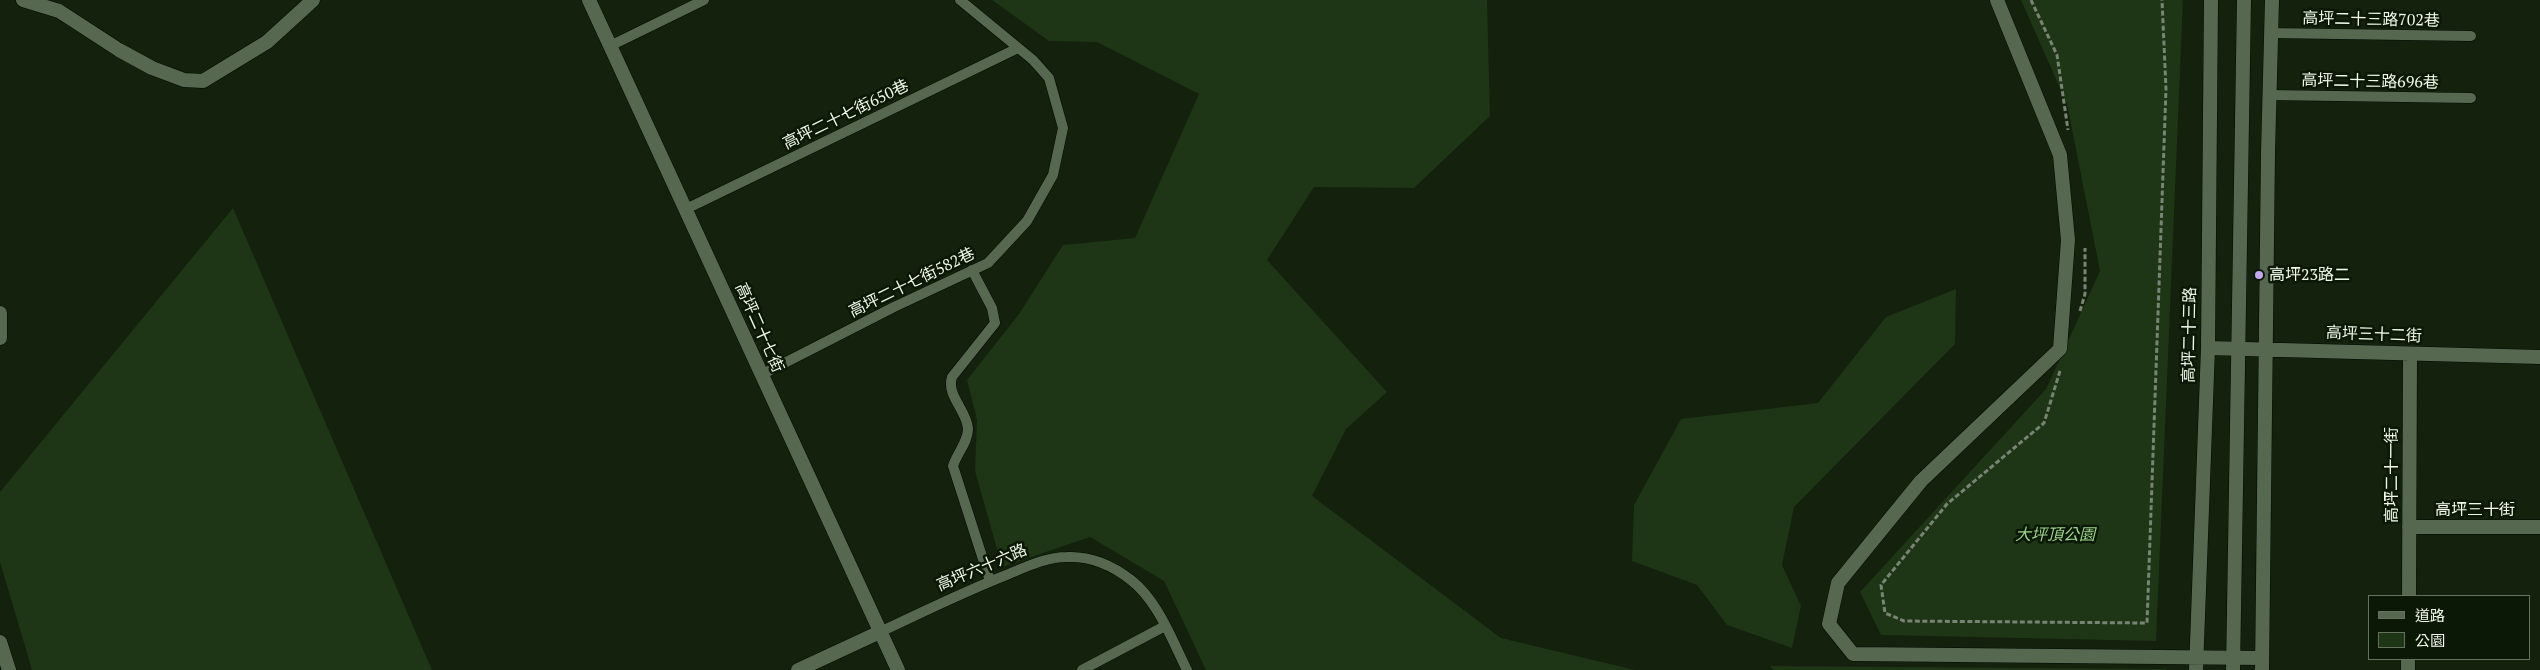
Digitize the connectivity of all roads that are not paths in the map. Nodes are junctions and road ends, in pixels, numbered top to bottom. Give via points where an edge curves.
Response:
1 (23, 0) edge
2 (313, 0) edge
3 (589, 0) edge
4 (704, 0) edge
5 (960, 0) edge
6 (1997, 0) edge
7 (2210, 0) edge
8 (2244, 0) edge
9 (2272, 0) edge
10 (2271, 34) junction
11 (2471, 36) dead end
12 (612, 45) junction
13 (1018, 48) junction
14 (2269, 95) junction
15 (2471, 98) dead end
16 (686, 210) junction
17 (972, 270) junction
18 (0, 314) edge
19 (0, 338) edge
20 (2208, 348) junction
21 (2239, 349) junction
22 (2265, 350) junction
23 (2410, 354) junction
24 (2540, 357) edge
25 (761, 374) junction
26 (2409, 527) junction
27 (2540, 527) edge
28 (990, 581) junction
29 (2409, 595) edge
30 (1165, 626) junction
31 (880, 632) junction
32 (0, 642) edge
33 (2196, 655) junction
34 (2234, 663) edge
35 (2262, 664) edge
36 (9, 670) edge
37 (798, 670) edge
38 (898, 670) edge
39 (1082, 670) edge
40 (1187, 670) edge
41 (2196, 670) edge

1 - 2 street via 59,11 152,68 184,80 203,81 267,42
3 - 12 street, 高坪二十七街
4 - 12 lane
5 - 13 lane
6 - 33 street via 2060,155 2068,240 2060,349 1921,481 1838,584 1829,624 1853,654
7 - 20 street, 高坪二十三路
8 - 21 street
9 - 10 street
10 - 11 lane, 高坪二十三路702巷
10 - 14 street
12 - 16 street, 高坪二十七街
13 - 16 lane, 高坪二十七街650巷
13 - 17 lane, 高坪二十七街582巷 via 1049,78 1063,128 1053,175 1026,221 988,263
14 - 15 lane, 高坪二十三路696巷
14 - 22 street
16 - 25 street, 高坪二十七街
17 - 25 lane, 高坪二十七街582巷
17 - 28 lane via 992,308 995,323 952,377 950,385 968,427 967,438 953,466
18 - 19 street
20 - 21 street, 高坪三十二街
20 - 33 street, 高坪二十三路
21 - 22 street, 高坪三十二街
21 - 34 street
22 - 23 street, 高坪三十二街
22 - 35 street
23 - 24 street, 高坪三十二街
23 - 26 street, 高坪二十一街
25 - 31 street, 高坪二十七街
26 - 27 street, 高坪三十街
26 - 29 street, 高坪二十一街
28 - 30 lane, 高坪六十六路 via 1042,561 1083,557 1107,564 1132,580
28 - 31 lane, 高坪六十六路
30 - 39 lane
30 - 40 lane, 高坪六十六路
31 - 37 street, 高坪六十六路
31 - 38 street, 高坪二十七街
32 - 36 street
33 - 34 street
33 - 41 street, 高坪二十三路
34 - 35 street

